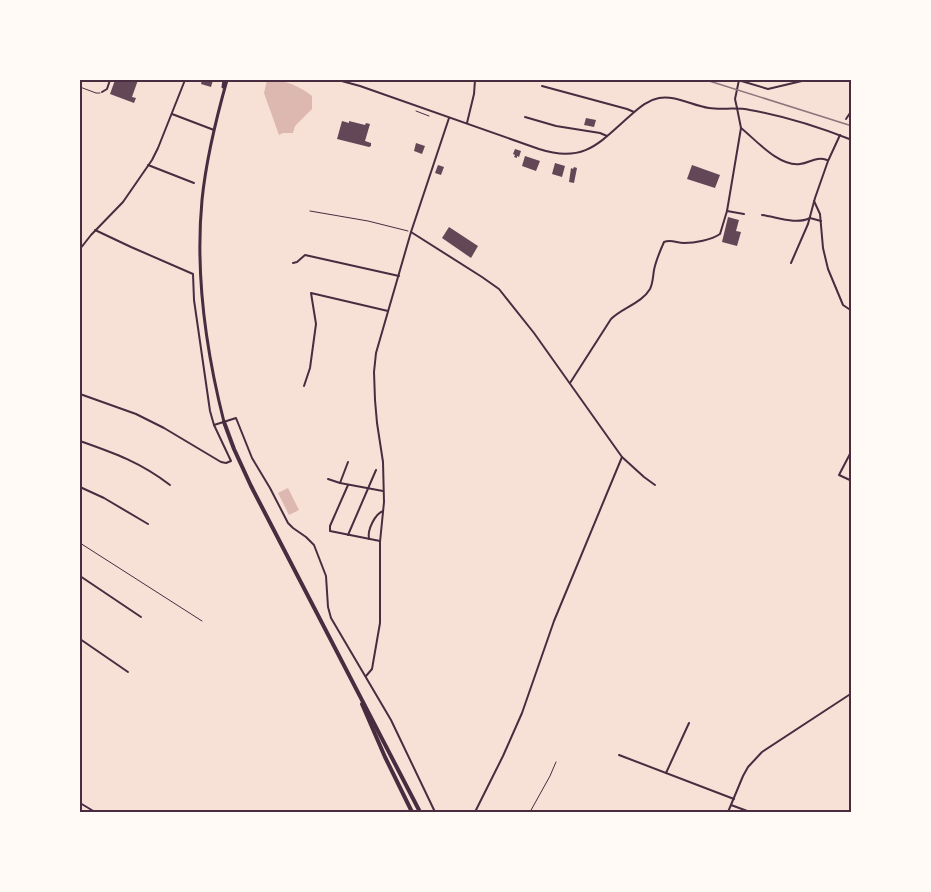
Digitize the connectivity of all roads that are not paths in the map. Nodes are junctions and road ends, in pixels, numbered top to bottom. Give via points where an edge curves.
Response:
1 (110, 80) edge
2 (185, 80) edge
3 (226, 80) edge
4 (338, 80) edge
5 (345, 80) edge
6 (475, 80) edge
7 (738, 80) edge
8 (806, 80) edge
9 (353, 84) junction
10 (542, 86) dead end
11 (80, 87) edge
12 (102, 92) joint
13 (737, 108) junction
14 (852, 110) edge
15 (634, 112) junction
16 (172, 114) junction
17 (449, 117) junction
18 (525, 117) dead end
19 (846, 119) dead end
20 (467, 123) junction
21 (741, 128) junction
22 (215, 130) junction
23 (840, 135) junction
24 (607, 136) junction
25 (852, 140) edge
26 (828, 161) junction
27 (148, 165) junction
28 (194, 183) dead end
29 (814, 201) junction
30 (310, 211) dead end
31 (727, 211) junction
32 (744, 214) dead end
33 (762, 215) dead end
34 (810, 218) junction
35 (821, 221) junction
36 (95, 230) junction
37 (411, 232) junction
38 (80, 249) edge
39 (292, 262) dead end
40 (791, 263) dead end
41 (399, 276) junction
42 (388, 311) junction
43 (852, 311) edge
44 (570, 383) junction
45 (304, 386) dead end
46 (80, 394) edge
47 (224, 422) junction
48 (214, 425) junction
49 (80, 441) edge
50 (852, 450) edge
51 (622, 457) junction
52 (348, 462) dead end
53 (376, 470) dead end
54 (328, 479) dead end
55 (852, 481) edge
56 (340, 483) junction
57 (655, 484) dead end
58 (170, 485) dead end
59 (348, 485) junction
60 (80, 487) edge
61 (369, 489) junction
62 (384, 491) junction
63 (383, 511) junction
64 (148, 524) dead end
65 (348, 535) junction
66 (369, 538) junction
67 (380, 542) junction
68 (80, 576) edge
69 (141, 618) dead end
70 (80, 639) edge
71 (128, 672) dead end
72 (366, 676) junction
73 (852, 693) edge
74 (360, 697) junction
75 (688, 723) dead end
76 (619, 755) dead end
77 (556, 762) dead end
78 (666, 773) junction
79 (734, 799) junction
80 (80, 803) edge
81 (731, 805) junction
82 (412, 812) edge
83 (95, 813) edge
84 (420, 813) edge
85 (435, 813) edge
86 (475, 813) edge
87 (530, 813) edge
88 (728, 813) edge
89 (750, 813) edge

1 - 12 street
2 - 16 street
3 - 22 main road
4 - 9 street
5 - 9 street
6 - 20 street
7 - 8 street via 768,89
7 - 13 street
9 - 17 street
10 - 15 street
11 - 12 lane
13 - 15 street via 708,108 666,98 650,101
13 - 21 street
13 - 23 street
14 - 19 street
15 - 24 street
16 - 22 street
16 - 27 street
17 - 20 street
17 - 37 street
18 - 24 street
20 - 24 street via 558,154 594,147
21 - 26 street via 785,162
21 - 31 street
22 - 47 main road via 202,200 200,253 209,354
23 - 25 street
23 - 26 street
26 - 29 street
27 - 28 street
27 - 36 street via 123,202
29 - 34 street
29 - 35 street
30 - 37 lane
31 - 32 street
31 - 44 street via 718,236 691,243 664,242 651,287 611,319
33 - 34 street via 797,221
34 - 35 street
34 - 40 street
35 - 43 street via 828,269 843,305
36 - 38 street
36 - 48 street via 193,274
37 - 41 street
37 - 44 street via 499,290
39 - 41 street via 305,255
41 - 42 street
42 - 45 street via 311,293 316,324
42 - 62 street via 375,354 374,372
44 - 51 street
46 - 48 street via 136,414 226,463 231,461
47 - 48 street
47 - 72 street via 236,418 252,458 288,523 314,545 326,576 331,618
47 - 74 highway via 242,467
49 - 58 street via 130,459
50 - 55 street via 839,475
51 - 57 street
51 - 86 street via 554,621 522,713
52 - 56 street
53 - 61 street
54 - 56 street
56 - 59 street
59 - 61 street
59 - 65 street via 329,529
60 - 64 street
61 - 62 street
61 - 65 street
62 - 63 street
63 - 66 street via 368,532
63 - 67 street
65 - 66 street
66 - 67 street
67 - 72 street via 380,623 374,664
68 - 69 street
70 - 71 street
72 - 85 street
73 - 79 street via 762,752 748,767
74 - 82 highway
74 - 84 highway
75 - 78 street
76 - 78 street
77 - 87 lane
78 - 79 street
79 - 81 street
80 - 83 street
81 - 88 street
81 - 89 street

